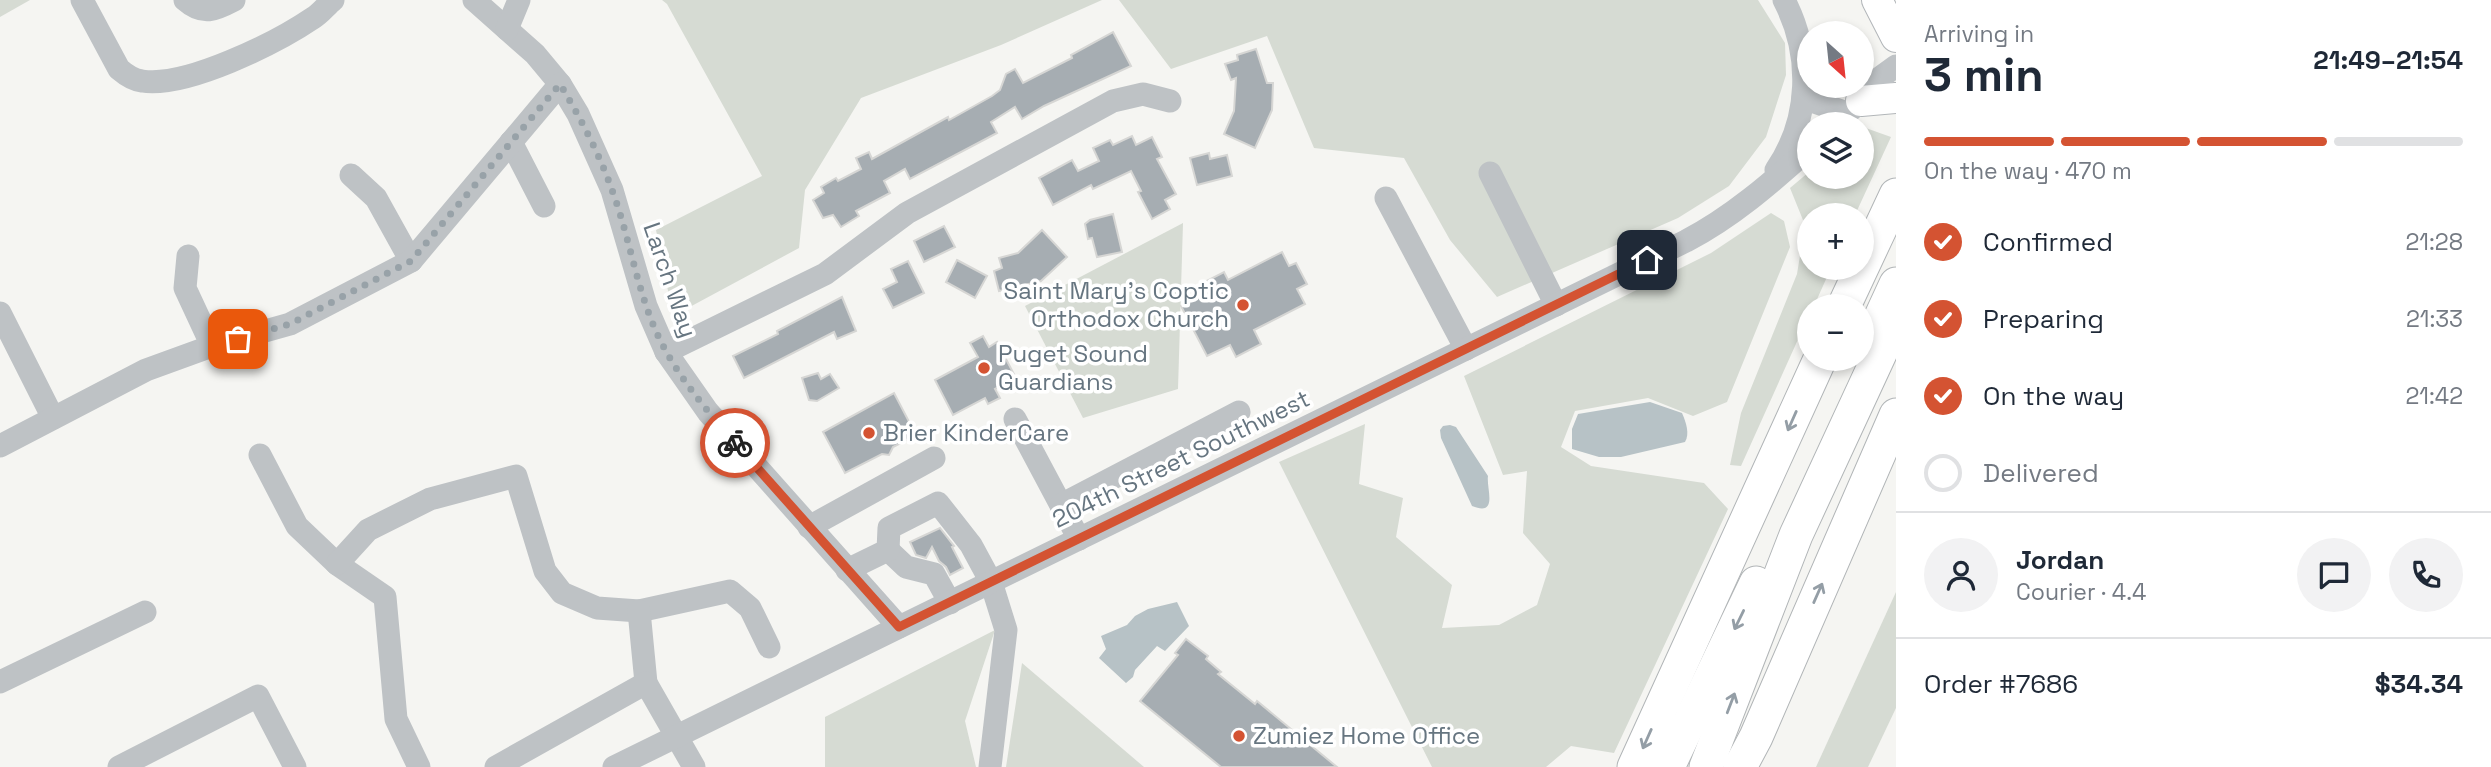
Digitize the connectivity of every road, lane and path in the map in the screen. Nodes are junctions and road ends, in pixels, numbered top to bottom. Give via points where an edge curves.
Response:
1 (82, 0) edge
2 (185, 0) edge
3 (234, 0) edge
4 (333, 0) edge
5 (474, 0) edge
6 (519, 0) edge
7 (1784, 0) edge
8 (1877, 0) edge
9 (507, 29) junction
10 (1797, 35) edge
11 (1896, 37) edge
12 (1896, 66) edge
13 (560, 84) junction
14 (1803, 98) joint
15 (1896, 98) edge
16 (1170, 101) dead end
17 (1845, 112) edge
18 (1849, 112) edge
19 (1851, 112) edge
20 (511, 142) junction
21 (1797, 159) edge
22 (1490, 173) dead end
23 (351, 175) dead end
24 (1764, 187) junction
25 (1896, 195) edge
26 (1387, 198) dead end
27 (544, 206) dead end
28 (188, 256) dead end
29 (411, 261) junction
30 (1896, 284) edge
31 (1850, 294) edge
32 (1556, 305) junction
33 (0, 313) edge
34 (1896, 319) edge
35 (1874, 332) edge
36 (212, 346) junction
37 (1466, 349) junction
38 (666, 352) junction
39 (1815, 371) edge
40 (1856, 371) edge
41 (1239, 412) dead end
42 (1896, 415) edge
43 (53, 418) junction
44 (1015, 419) dead end
45 (0, 446) edge
46 (260, 455) dead end
47 (934, 458) dead end
48 (1061, 505) junction
49 (809, 527) junction
50 (1079, 539) junction
51 (888, 550) junction
52 (337, 564) junction
53 (847, 569) junction
54 (991, 582) junction
55 (950, 603) junction
56 (639, 611) junction
57 (145, 612) dead end
58 (899, 627) junction
59 (769, 647) dead end
60 (0, 682) edge
61 (646, 683) junction
62 (678, 736) junction
63 (1751, 752) edge
64 (119, 767) edge
65 (295, 767) edge
66 (419, 767) edge
67 (496, 767) edge
68 (614, 767) edge
69 (694, 767) edge
70 (990, 767) edge
71 (1634, 767) edge
72 (1668, 767) edge
73 (1706, 767) edge
74 (1740, 767) edge

1 - 4 street via 119,69 141,81 168,81 203,72 276,39 315,17
2 - 3 street via 213,10
5 - 9 street, Larch Way
6 - 9 street
7 - 10 street, 204th Street Southwest
8 - 11 main road
9 - 13 street, Larch Way
12 - 18 street via 1874,82
13 - 20 street
13 - 38 street, Larch Way via 612,190 646,306
14 - 17 street
14 - 24 street, 204th Street Southwest via 1790,145
15 - 19 main road
16 - 38 street via 1143,94 1113,101 907,213 825,274
20 - 27 street
20 - 29 street
21 - 24 street, 204th Street Southwest
22 - 32 street
23 - 29 street via 376,198
24 - 32 street, 204th Street Southwest via 1708,229
25 - 31 highway
26 - 37 street
28 - 36 street via 185,288
29 - 36 street via 290,324
30 - 35 highway
32 - 37 street, 204th Street Southwest
33 - 43 street
73 -> 34 highway via 1796,535
36 - 43 street via 146,370
37 - 50 street, 204th Street Southwest
38 - 49 street, Larch Way via 708,412
39 -> 71 highway
40 -> 72 highway
41 - 48 street
63 -> 42 highway
43 - 45 street
44 - 48 street
46 - 52 street via 297,526
47 - 49 street
48 - 50 street
49 - 53 street, Larch Way
50 - 54 street, 204th Street Southwest
51 - 53 street
51 - 54 street via 890,528 938,503 971,545
51 - 55 street via 906,567 936,578
52 - 56 street via 368,530 430,499 516,476 545,571 562,593 597,608
52 - 66 street via 386,597 396,719
53 - 58 street, Larch Way
54 - 55 street, 204th Street Southwest
54 - 70 street via 1006,631
55 - 58 street, 204th Street Southwest
56 - 59 street via 730,591 750,608
56 - 61 street
57 - 60 street
58 - 62 street, 204th Street Southwest
61 - 62 street
61 - 67 street
62 - 68 street, 204th Street Southwest
62 - 69 street
63 - 74 highway
64 - 65 street via 258,696

